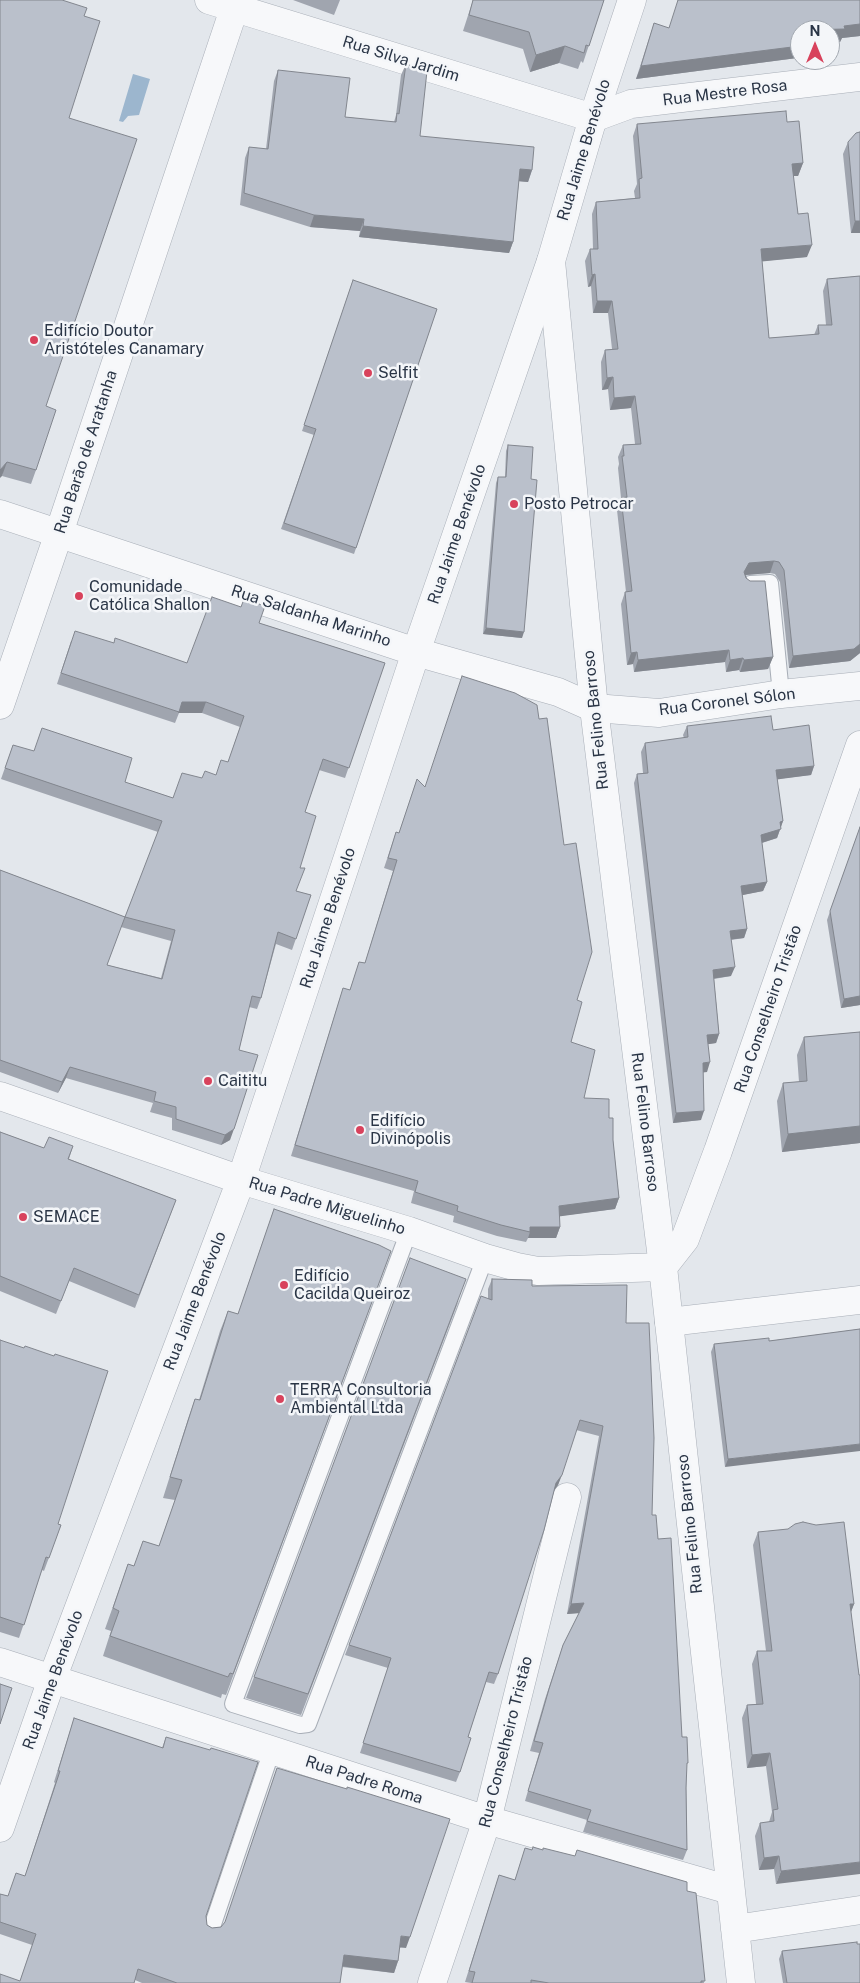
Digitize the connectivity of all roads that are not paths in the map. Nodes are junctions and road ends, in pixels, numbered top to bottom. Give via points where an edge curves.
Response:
1 (209, 0) edge
2 (632, 0) edge
3 (236, 4) edge
4 (860, 77) edge
5 (593, 118) junction
6 (551, 261) junction
7 (0, 514) edge
8 (60, 533) junction
9 (750, 584) edge
10 (416, 652) junction
11 (860, 686) edge
12 (781, 694) junction
13 (0, 705) edge
14 (594, 708) junction
15 (860, 745) edge
16 (0, 1096) edge
17 (241, 1180) junction
18 (409, 1231) junction
19 (485, 1258) junction
20 (663, 1267) junction
21 (860, 1300) edge
22 (669, 1322) junction
23 (567, 1497) dead end
24 (0, 1662) edge
25 (52, 1679) junction
26 (272, 1750) junction
27 (487, 1820) junction
28 (0, 1828) edge
29 (730, 1890) junction
30 (860, 1910) edge
31 (735, 1929) junction
32 (211, 1930) edge
33 (432, 1983) edge
34 (741, 1983) edge

1 - 3 street, Rua Silva Jardim
2 - 5 street, Rua Jaime Benévolo
3 - 5 street, Rua Silva Jardim
3 - 8 street, Rua Barão de Aratanha
4 - 5 street, Rua Mestre Rosa via 631,104
5 - 6 street, Rua Jaime Benévolo
6 - 10 street, Rua Jaime Benévolo
6 - 14 street, Rua Felino Barroso
7 - 8 street, Rua Saldanha Marinho
8 - 10 street, Rua Saldanha Marinho
8 - 13 street, Rua Barão de Aratanha
9 - 12 lane via 770,583
10 - 14 street, Rua Saldanha Marinho via 558,692
10 - 17 street, Rua Jaime Benévolo
11 - 12 street, Rua Coronel Sólon
12 - 14 street, Rua Coronel Sólon via 659,713
14 - 20 street, Rua Felino Barroso
15 - 20 street, Rua Conselheiro Tristão via 686,1239
16 - 17 street, Rua Padre Miguelinho
17 - 18 street, Rua Padre Miguelinho
17 - 25 street, Rua Jaime Benévolo
18 - 19 street, Rua Padre Miguelinho
18 - 19 lane via 233,1704 300,1726 308,1724
19 - 20 street, Rua Padre Miguelinho via 538,1271
20 - 22 street, Rua Felino Barroso
21 - 22 street
22 - 29 street, Rua Felino Barroso
23 - 27 street, Rua Conselheiro Tristão
24 - 25 street, Rua Padre Roma
25 - 26 street, Rua Padre Roma
25 - 28 street, Rua Jaime Benévolo
26 - 27 street, Rua Padre Roma
26 - 32 lane
27 - 29 street, Rua Padre Roma
27 - 33 street, Rua Conselheiro Tristão
29 - 31 street, Rua Felino Barroso
30 - 31 street
31 - 34 street, Rua Felino Barroso

